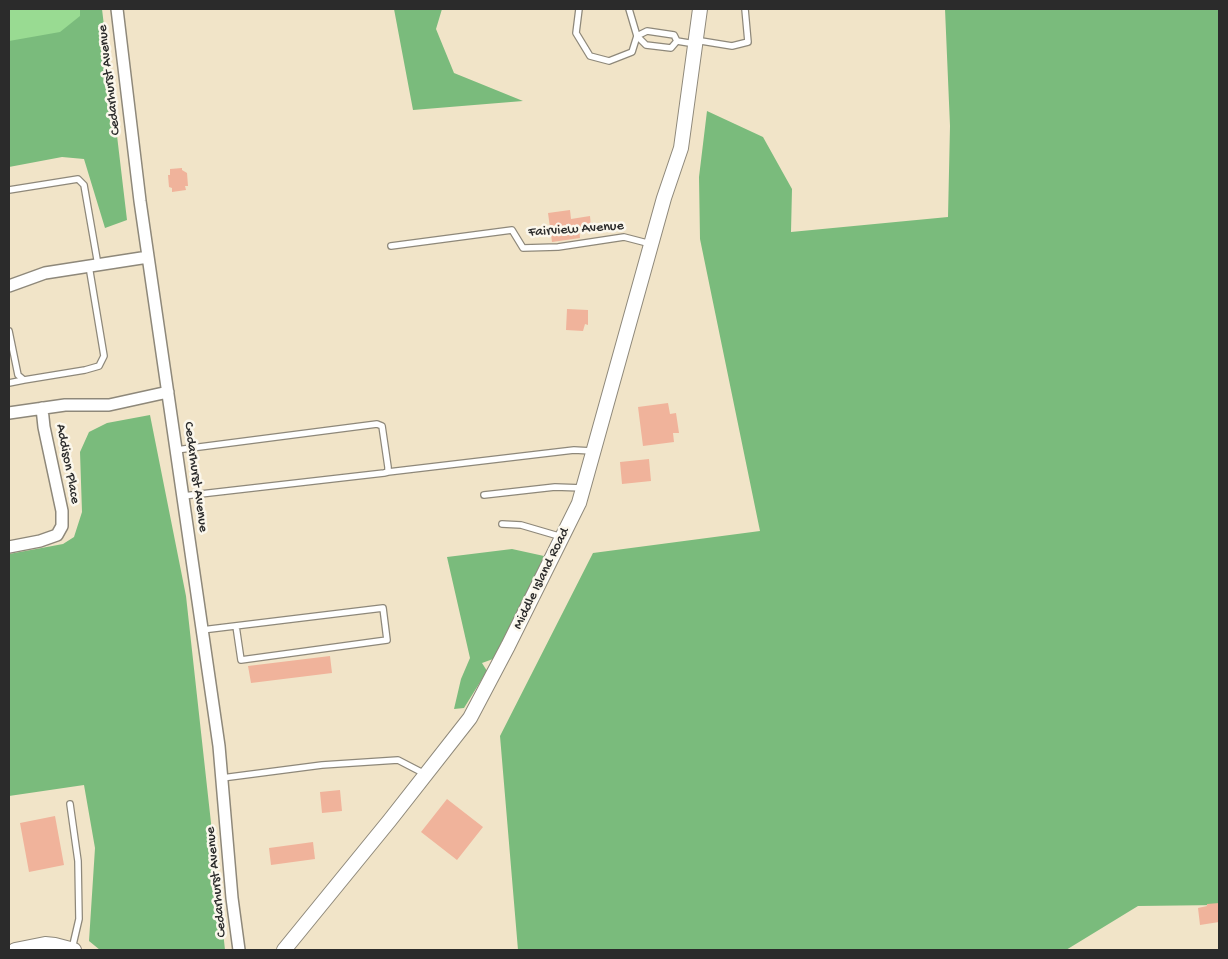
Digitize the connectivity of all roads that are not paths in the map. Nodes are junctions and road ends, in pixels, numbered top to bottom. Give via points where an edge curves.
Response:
1 (117, 9) edge
2 (579, 9) edge
3 (629, 9) edge
4 (700, 9) edge
5 (745, 9) edge
6 (637, 36) junction
7 (677, 41) junction
8 (695, 42) junction
9 (9, 190) edge
10 (651, 244) junction
11 (392, 246) dead end
12 (148, 257) junction
13 (93, 266) junction
14 (9, 286) edge
15 (9, 331) edge
16 (24, 380) junction
17 (9, 383) edge
18 (168, 392) junction
19 (42, 408) junction
20 (9, 414) edge
21 (176, 450) junction
22 (594, 451) junction
23 (388, 472) junction
24 (583, 488) junction
25 (484, 495) dead end
26 (183, 496) junction
27 (502, 524) dead end
28 (562, 537) junction
29 (9, 547) edge
30 (236, 626) junction
31 (202, 630) junction
32 (426, 774) junction
33 (222, 778) junction
34 (70, 804) dead end
35 (15, 950) edge
36 (73, 950) edge
37 (239, 950) edge
38 (284, 950) edge

1 - 12 street, Cedarhurst Avenue
2 - 6 lane via 576,33 590,56 609,62 632,52
3 - 6 lane
4 - 8 street, Middle Island Road
5 - 8 lane via 748,42 732,46
6 - 7 lane via 648,31 674,35
6 - 7 lane via 646,45 671,48
7 - 8 lane
8 - 10 street, Middle Island Road via 681,148
9 - 13 lane via 78,178 84,185
10 - 11 lane, Fairview Avenue via 624,237 558,247 523,248 512,230
10 - 22 street, Middle Island Road
12 - 13 street
12 - 18 street, Cedarhurst Avenue
13 - 14 street via 45,273
13 - 16 lane via 104,356 99,366
15 - 16 lane via 18,375
16 - 17 lane
18 - 19 street, Addison Place via 108,405
18 - 21 street, Cedarhurst Avenue
19 - 20 street, Addison Place
19 - 29 street, Addison Place via 62,511 62,526 57,535
21 - 23 lane via 376,424 382,426
21 - 26 street, Cedarhurst Avenue
22 - 23 lane via 565,451
22 - 24 street, Middle Island Road
23 - 26 lane
24 - 25 lane via 555,487
24 - 28 street, Middle Island Road
26 - 31 street, Cedarhurst Avenue
27 - 28 lane via 521,525
28 - 32 street, Middle Island Road via 470,718
30 - 30 lane via 382,608 387,640 241,660
30 - 31 lane
31 - 33 street, Cedarhurst Avenue
32 - 33 lane via 398,760 322,765
32 - 38 street, Middle Island Road
33 - 37 street, Cedarhurst Avenue
34 - 36 lane via 78,860 79,920
35 - 36 street via 45,944

